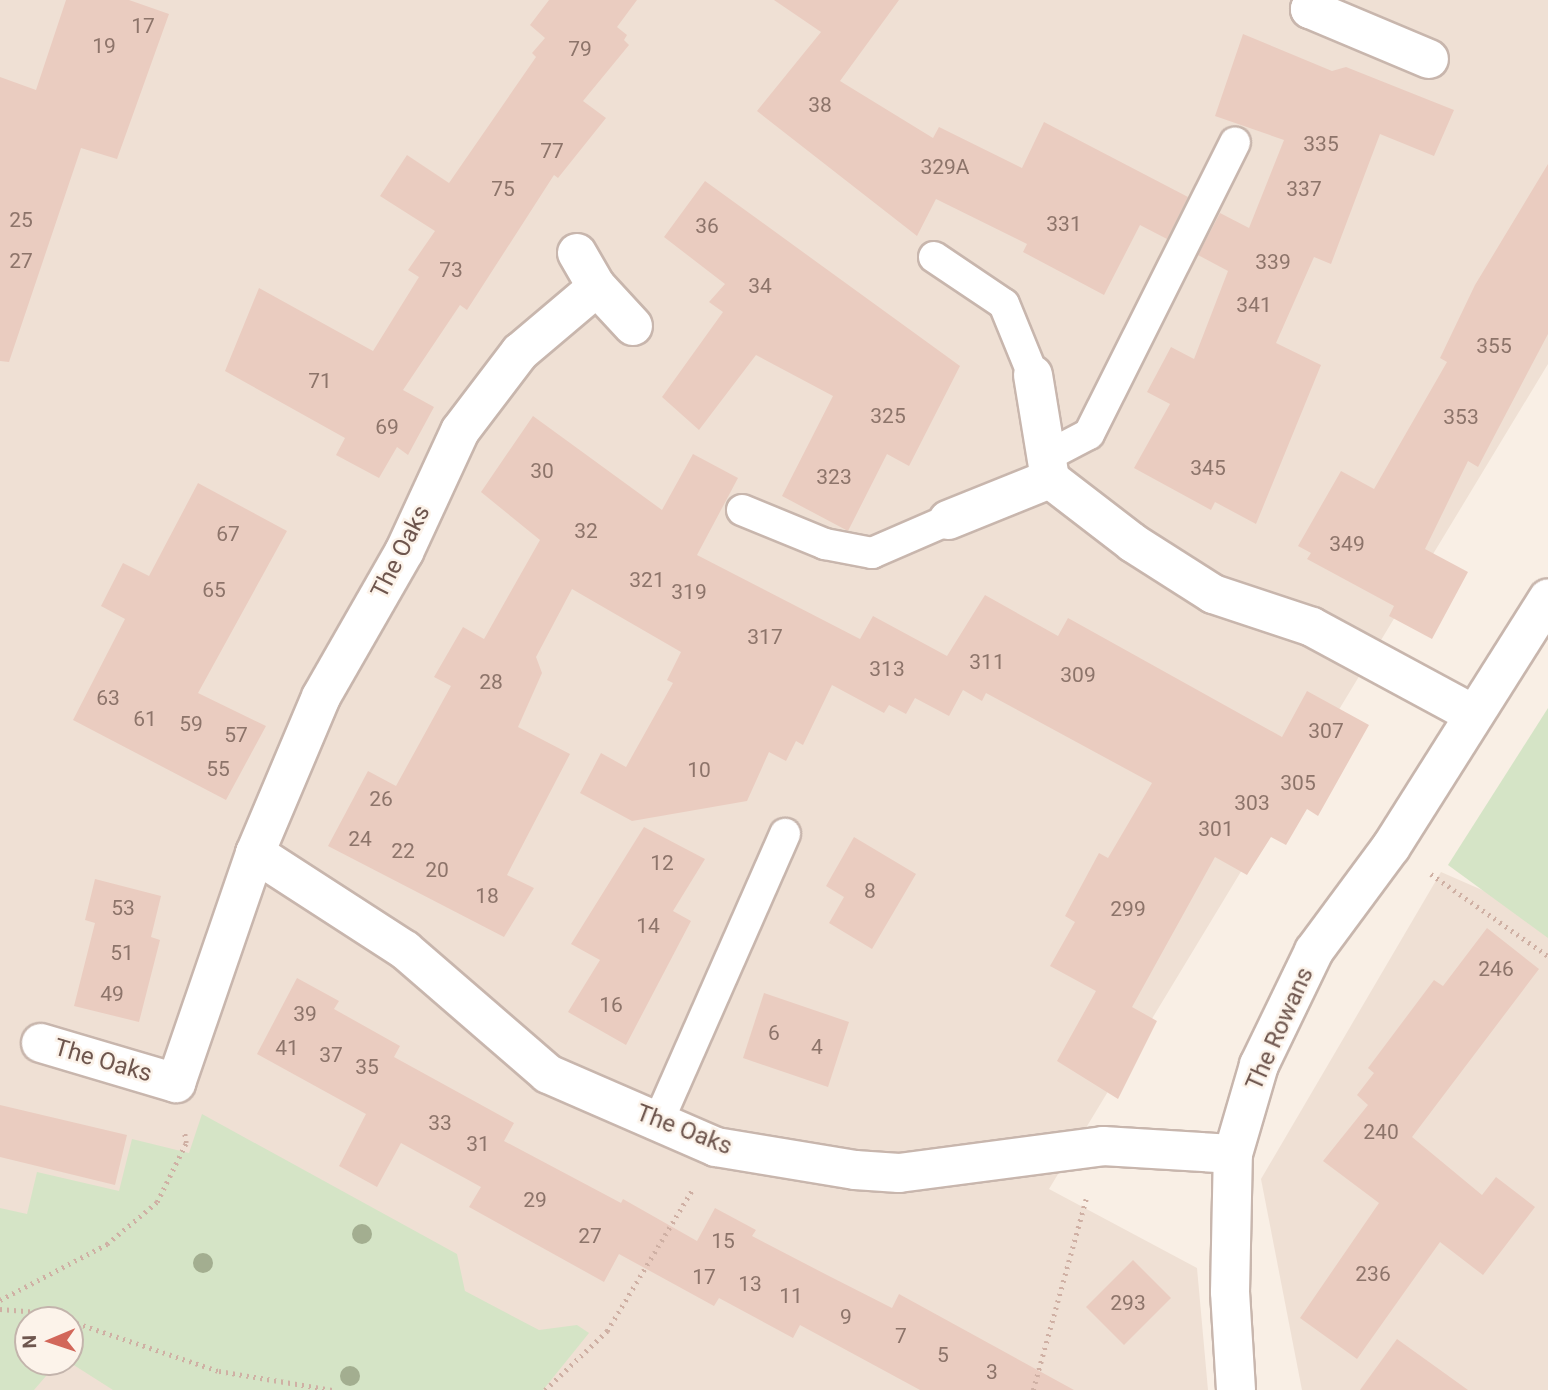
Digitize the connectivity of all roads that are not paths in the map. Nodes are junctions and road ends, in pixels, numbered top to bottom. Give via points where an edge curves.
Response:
1 (1314, 0) edge
2 (1429, 60) dead end
3 (1235, 143) dead end
4 (577, 253) dead end
5 (934, 257) dead end
6 (597, 287) junction
7 (633, 326) dead end
8 (1032, 375) joint
9 (1049, 467) junction
10 (742, 510) dead end
11 (947, 520) joint
12 (1548, 599) edge
13 (1473, 714) junction
14 (785, 834) dead end
15 (255, 853) junction
16 (41, 1043) dead end
17 (658, 1122) junction
18 (1233, 1154) junction
19 (1236, 1390) edge

1 - 2 street via 1310,9
3 - 9 lane via 1089,434
4 - 6 street
5 - 8 lane via 1003,304
6 - 7 street
6 - 15 street, The Oaks via 520,352 460,431 404,552 321,698
8 - 9 street
9 - 11 street
9 - 13 street via 1133,543 1213,594 1312,627
10 - 11 lane via 825,544 872,553
12 - 13 street, The Rowans
13 - 18 street, The Rowans via 1391,847 1314,951 1259,1065
14 - 17 lane
15 - 16 street, The Oaks via 176,1083
15 - 17 street, The Oaks via 405,950 548,1074
17 - 18 street, The Oaks via 716,1147 855,1170 899,1172 1103,1146
18 - 19 street, The Rowans via 1230,1292

